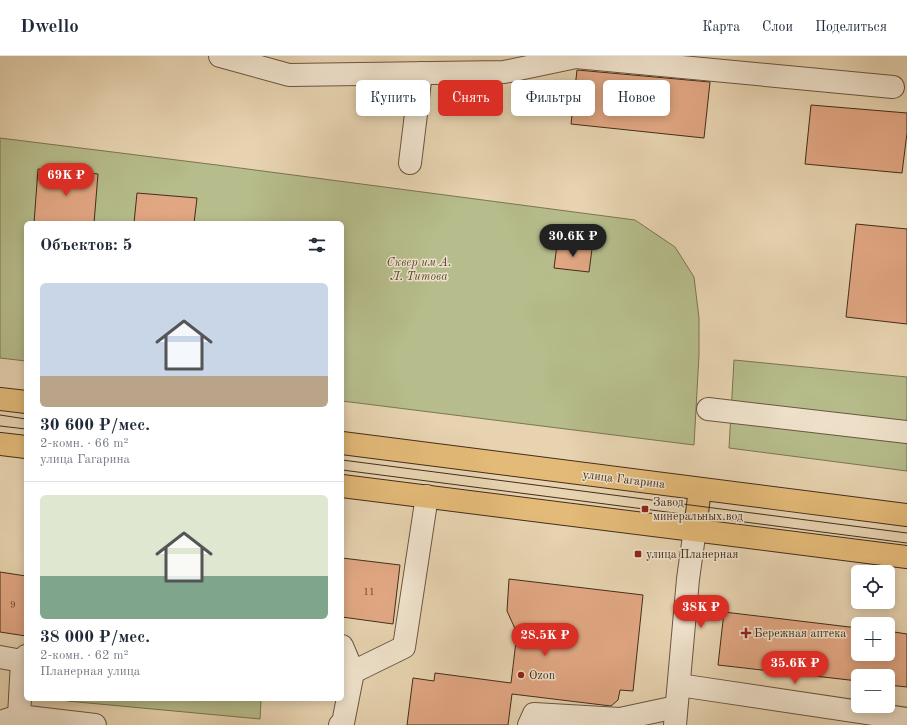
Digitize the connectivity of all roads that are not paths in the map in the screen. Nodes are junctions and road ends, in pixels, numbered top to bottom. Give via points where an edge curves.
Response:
1 (220, 56) edge
2 (421, 73) junction
3 (892, 87) dead end
4 (410, 163) dead end
5 (0, 399) edge
6 (24, 402) edge
7 (708, 408) dead end
8 (907, 432) edge
9 (344, 443) edge
10 (0, 444) edge
11 (24, 447) edge
12 (344, 486) edge
13 (700, 489) junction
14 (427, 496) junction
15 (907, 515) edge
16 (695, 529) junction
17 (907, 557) edge
18 (344, 651) edge
19 (0, 658) edge
20 (24, 658) edge
21 (353, 672) junction
22 (679, 685) junction
23 (676, 716) edge
24 (10, 719) edge
25 (907, 719) edge
26 (95, 725) edge
27 (340, 725) edge
28 (529, 725) edge

1 - 2 street via 289,75
2 - 3 street via 504,72 576,57
2 - 4 street
5 - 6 main road
7 - 8 street
9 - 13 main road, улица Гагарина
10 - 11 main road
12 - 14 main road
13 - 15 main road, улица Гагарина
13 - 16 main road
14 - 16 main road
14 - 21 street via 404,647
16 - 17 main road
16 - 22 street
18 - 21 street
19 - 20 street
20 - 24 street
21 - 27 street via 343,723
22 - 23 street
22 - 25 street
23 - 28 street via 620,719 534,714
24 - 26 street

